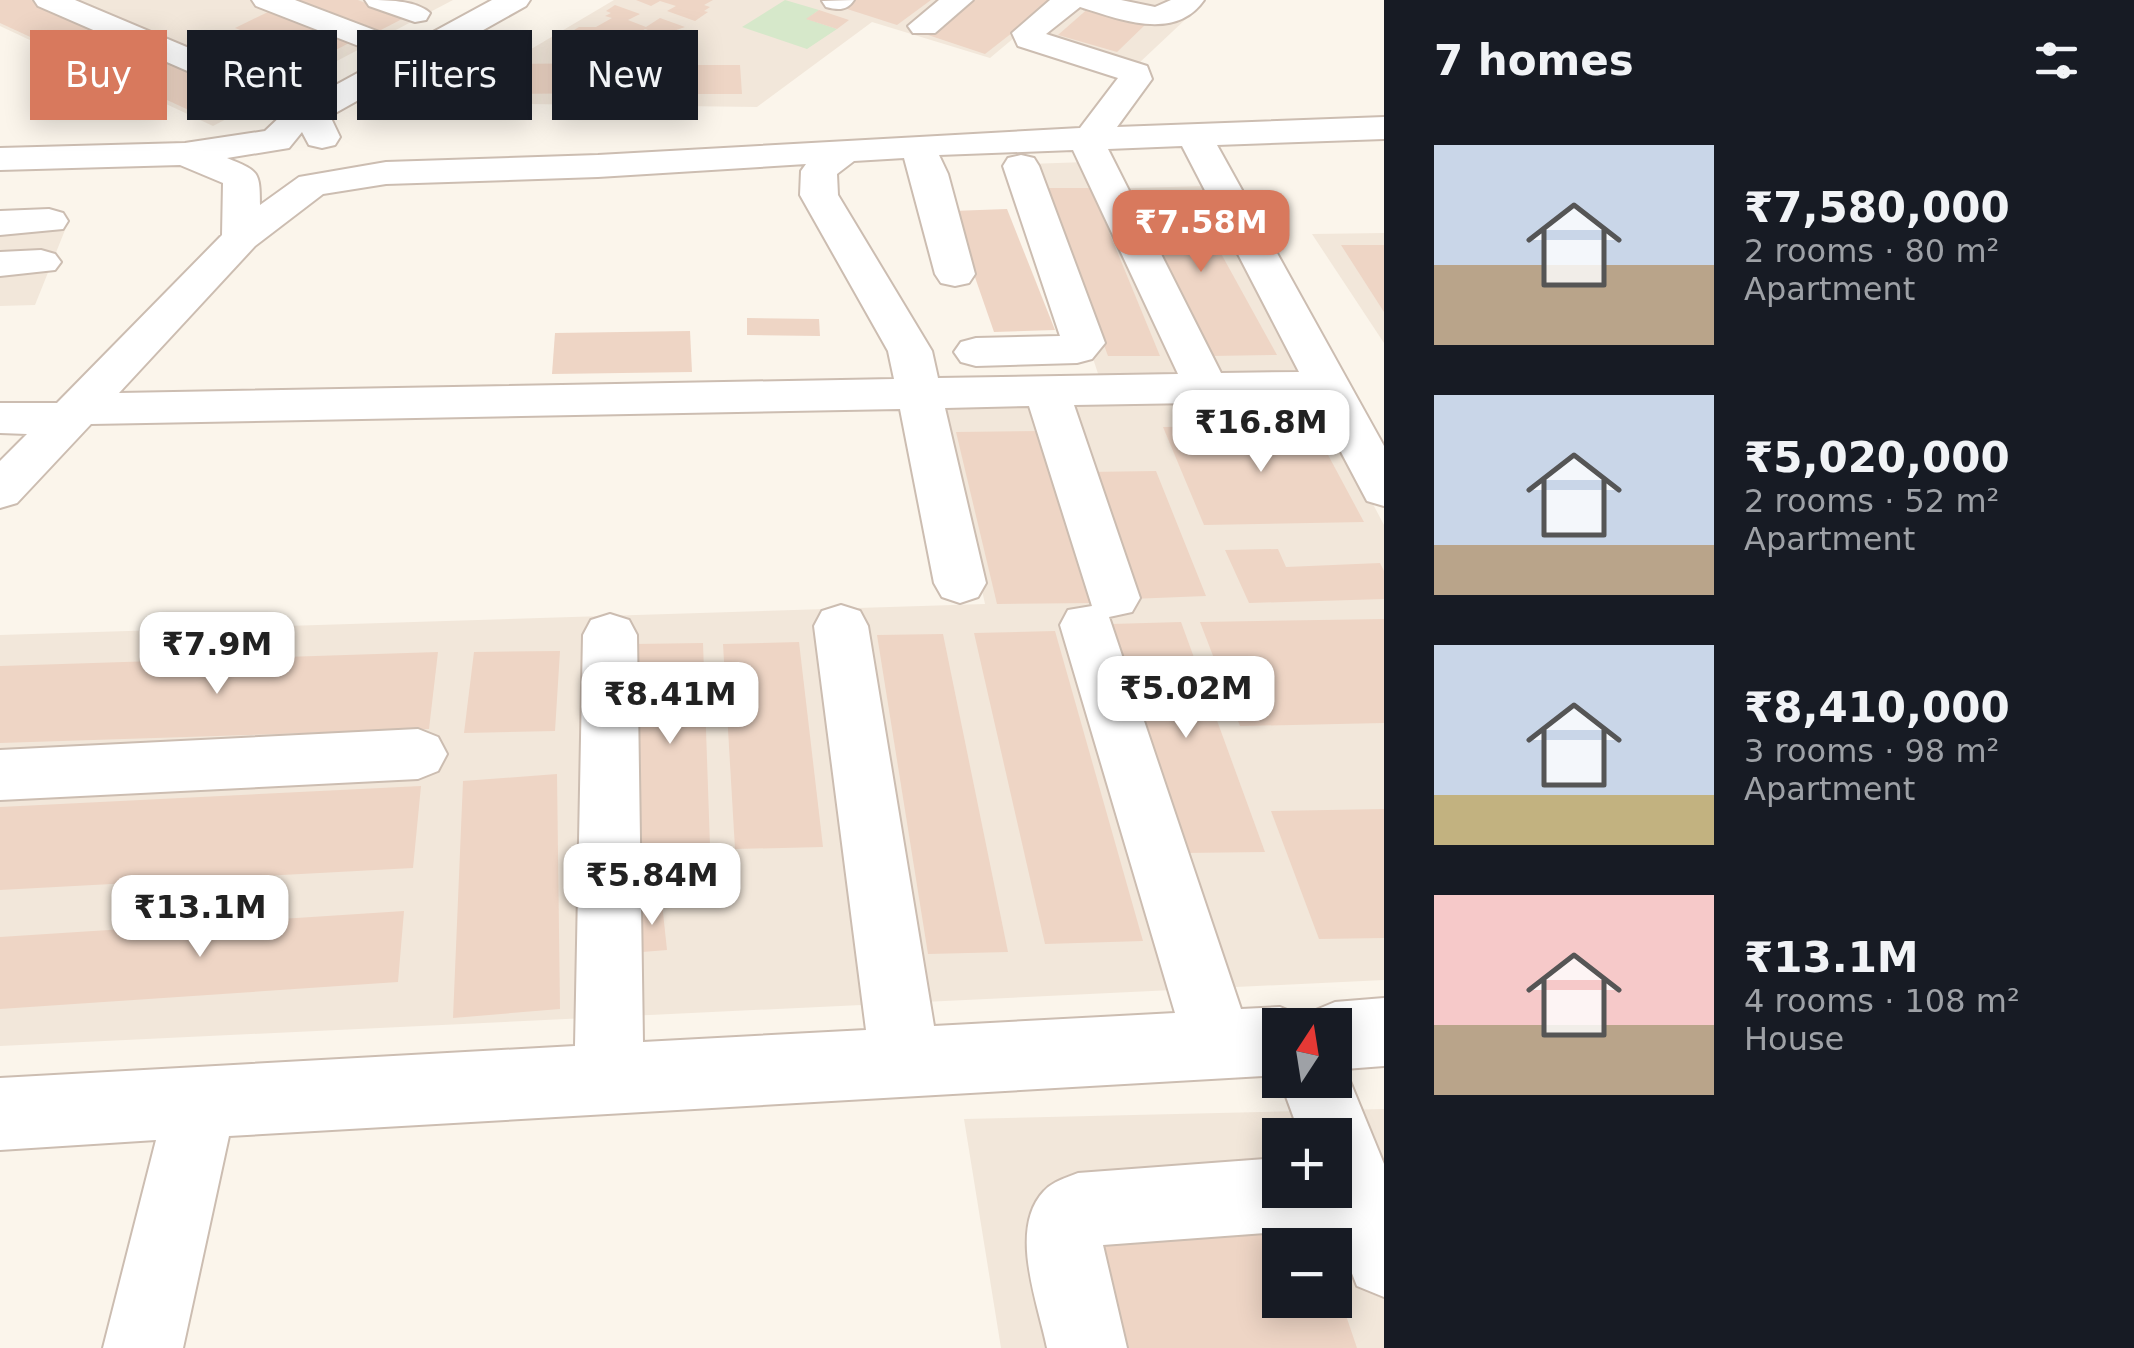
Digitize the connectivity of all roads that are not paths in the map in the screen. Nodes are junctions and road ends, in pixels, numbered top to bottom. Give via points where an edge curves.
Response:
1 (49, 0) edge
2 (138, 0) edge
3 (268, 0) edge
4 (380, 0) edge
5 (958, 0) edge
6 (1069, 0) edge
7 (1090, 0) edge
8 (1189, 0) edge
9 (509, 1) edge
10 (415, 13) dead end
11 (95, 18) junction
12 (924, 26) dead end
13 (459, 30) edge
14 (357, 34) edge
15 (357, 107) edge
16 (1384, 128) edge
17 (1193, 134) junction
18 (325, 135) junction
19 (1089, 138) junction
20 (276, 140) junction
21 (843, 152) junction
22 (184, 154) junction
23 (0, 159) edge
24 (924, 160) junction
25 (386, 173) junction
26 (242, 178) junction
27 (312, 186) junction
28 (48, 222) dead end
29 (0, 223) edge
30 (241, 238) junction
31 (40, 262) dead end
32 (0, 264) edge
33 (982, 372) junction
34 (1329, 386) junction
35 (1207, 388) junction
36 (1046, 391) junction
37 (920, 394) junction
38 (76, 414) junction
39 (0, 418) edge
40 (0, 490) edge
41 (1384, 490) edge
42 (960, 584) dead end
43 (841, 626) dead end
44 (610, 635) dead end
45 (418, 754) dead end
46 (0, 775) edge
47 (1384, 1032) edge
48 (1352, 1035) edge
49 (1250, 1043) edge
50 (905, 1062) junction
51 (609, 1079) junction
52 (1322, 1098) edge
53 (202, 1102) junction
54 (0, 1114) edge
55 (1357, 1189) junction
56 (1384, 1259) edge
57 (143, 1348) edge
58 (1087, 1348) edge

1 - 11 street
2 - 11 street
3 - 14 street
4 - 10 street
5 - 12 street
6 - 19 street via 1028,33 1029,40 1135,73
7 - 8 street via 1161,17 1176,14
9 - 13 street
11 - 18 street
15 - 18 street
16 - 17 street
17 - 19 street
17 - 34 street
18 - 20 street
18 - 25 street
18 - 27 street via 336,171
19 - 24 street
19 - 35 street
20 - 22 street
20 - 26 street via 244,161
21 - 24 street
21 - 25 street
21 - 37 street via 818,170 819,195 910,352
22 - 23 street
22 - 26 street
24 - 33 street
24 - 33 street via 1022,169 1084,343 1078,350
25 - 27 street
26 - 27 street via 277,190
26 - 30 street
27 - 30 street
28 - 29 street
30 - 38 street
31 - 32 street
33 - 36 street
33 - 37 street
34 - 35 street
34 - 41 street
35 - 36 street
36 - 49 street via 1101,612
37 - 38 street
37 - 42 street
38 - 39 street
38 - 40 street
43 - 50 street
44 - 51 street
45 - 46 street
47 - 48 street
49 - 50 street
50 - 51 street
51 - 53 street
52 - 55 street
53 - 54 street
53 - 57 street
55 - 56 street
55 - 58 street via 1078,1210 1064,1236

